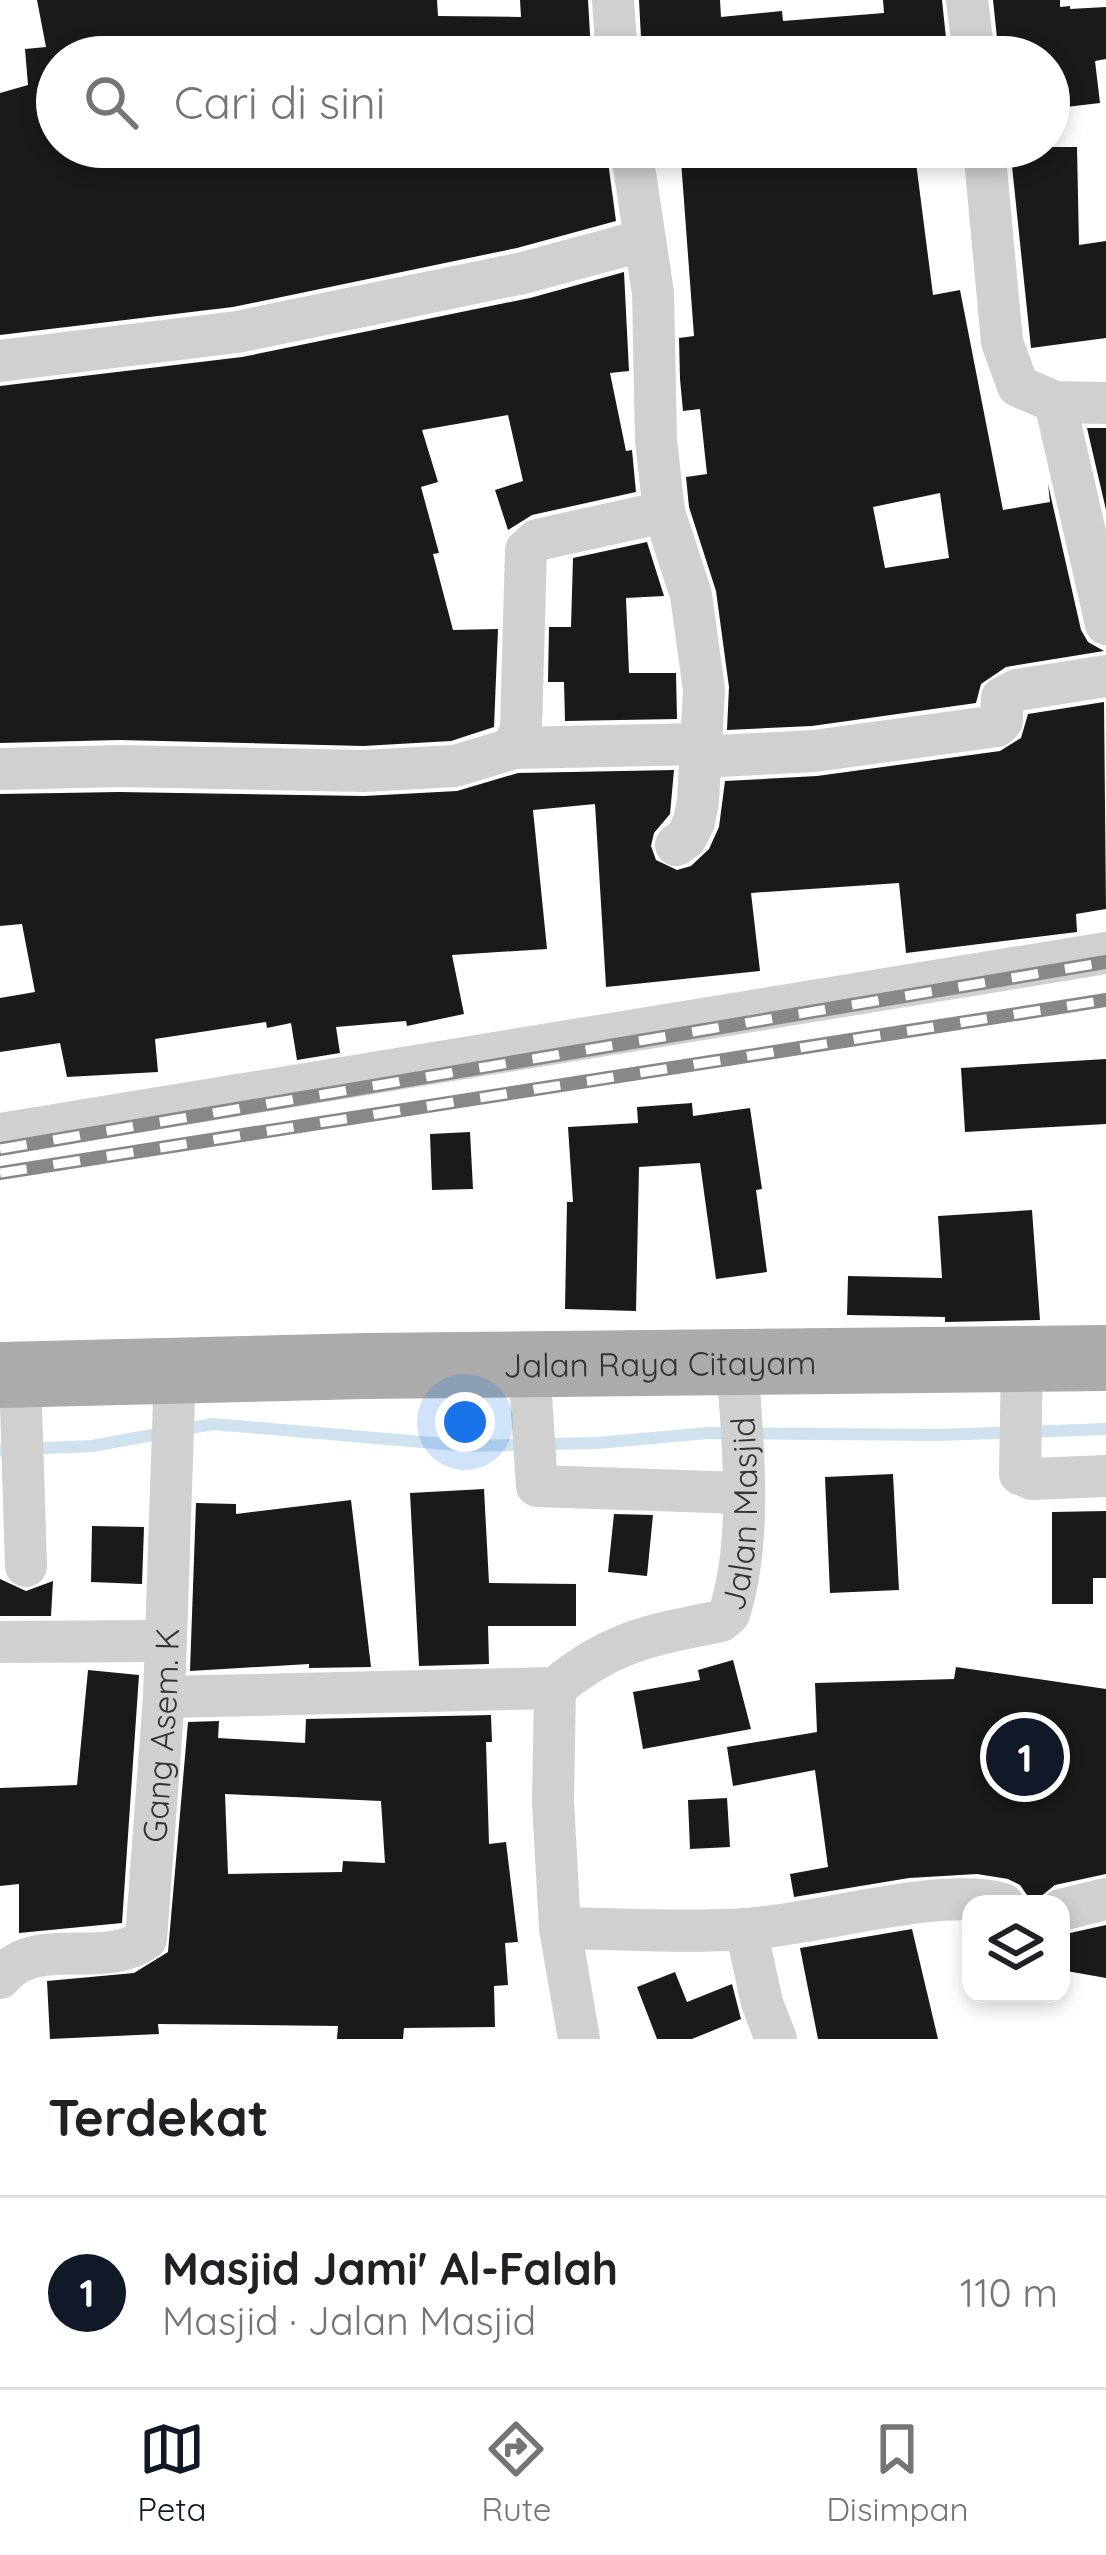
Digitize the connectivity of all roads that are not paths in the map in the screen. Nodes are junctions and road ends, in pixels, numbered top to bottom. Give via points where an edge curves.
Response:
1 (613, 0) edge
2 (967, 0) edge
3 (616, 36) edge
4 (971, 36) edge
5 (635, 168) edge
6 (986, 168) edge
7 (645, 240) junction
8 (0, 361) edge
9 (1055, 402) junction
10 (1106, 403) edge
11 (664, 512) junction
12 (1106, 624) edge
13 (1106, 676) edge
14 (514, 748) junction
15 (700, 751) junction
16 (0, 769) edge
17 (676, 845) dead end
18 (1106, 953) edge
19 (0, 1134) edge
20 (1106, 1358) edge
21 (1022, 1374) junction
22 (530, 1376) junction
23 (174, 1380) junction
24 (14, 1382) edge
25 (739, 1384) junction
26 (1106, 1476) edge
27 (743, 1483) junction
28 (26, 1566) dead end
29 (166, 1640) junction
30 (0, 1642) edge
31 (555, 1688) junction
32 (164, 1696) junction
33 (1106, 1899) edge
34 (962, 1901) edge
35 (1070, 1908) edge
36 (560, 1928) junction
37 (746, 1929) junction
38 (0, 1978) edge
39 (579, 2039) edge
40 (776, 2039) edge

1 - 3 street
2 - 4 street
5 - 7 street
6 - 9 street via 1002,341 1018,386
7 - 8 street via 256,328
7 - 11 street
9 - 10 street
9 - 12 street
11 - 14 street via 537,540 526,550
11 - 15 street via 701,650
13 - 15 street via 1017,690 1002,698 997,726 814,751
14 - 15 street
14 - 16 street via 454,766 382,770
15 - 17 street via 694,822
18 - 19 street
20 - 21 main road, Jalan Raya Citayam
21 - 25 main road, Jalan Raya Citayam
21 - 26 street via 1020,1474
22 - 23 main road, Jalan Raya Citayam
22 - 25 main road, Jalan Raya Citayam
22 - 27 street via 537,1486
23 - 24 main road, Jalan Raya Citayam
23 - 29 street, Gang Asem. K
24 - 28 street
25 - 27 street, Jalan Masjid
27 - 31 street, Jalan Masjid via 729,1614 605,1651
29 - 30 street
29 - 32 street, Gang Asem. K
31 - 32 street
31 - 36 street
32 - 38 street, Gang Asem. K via 146,1939 116,1953 22,1959
33 - 35 street
34 - 37 street
36 - 37 street
36 - 39 street
37 - 40 street

